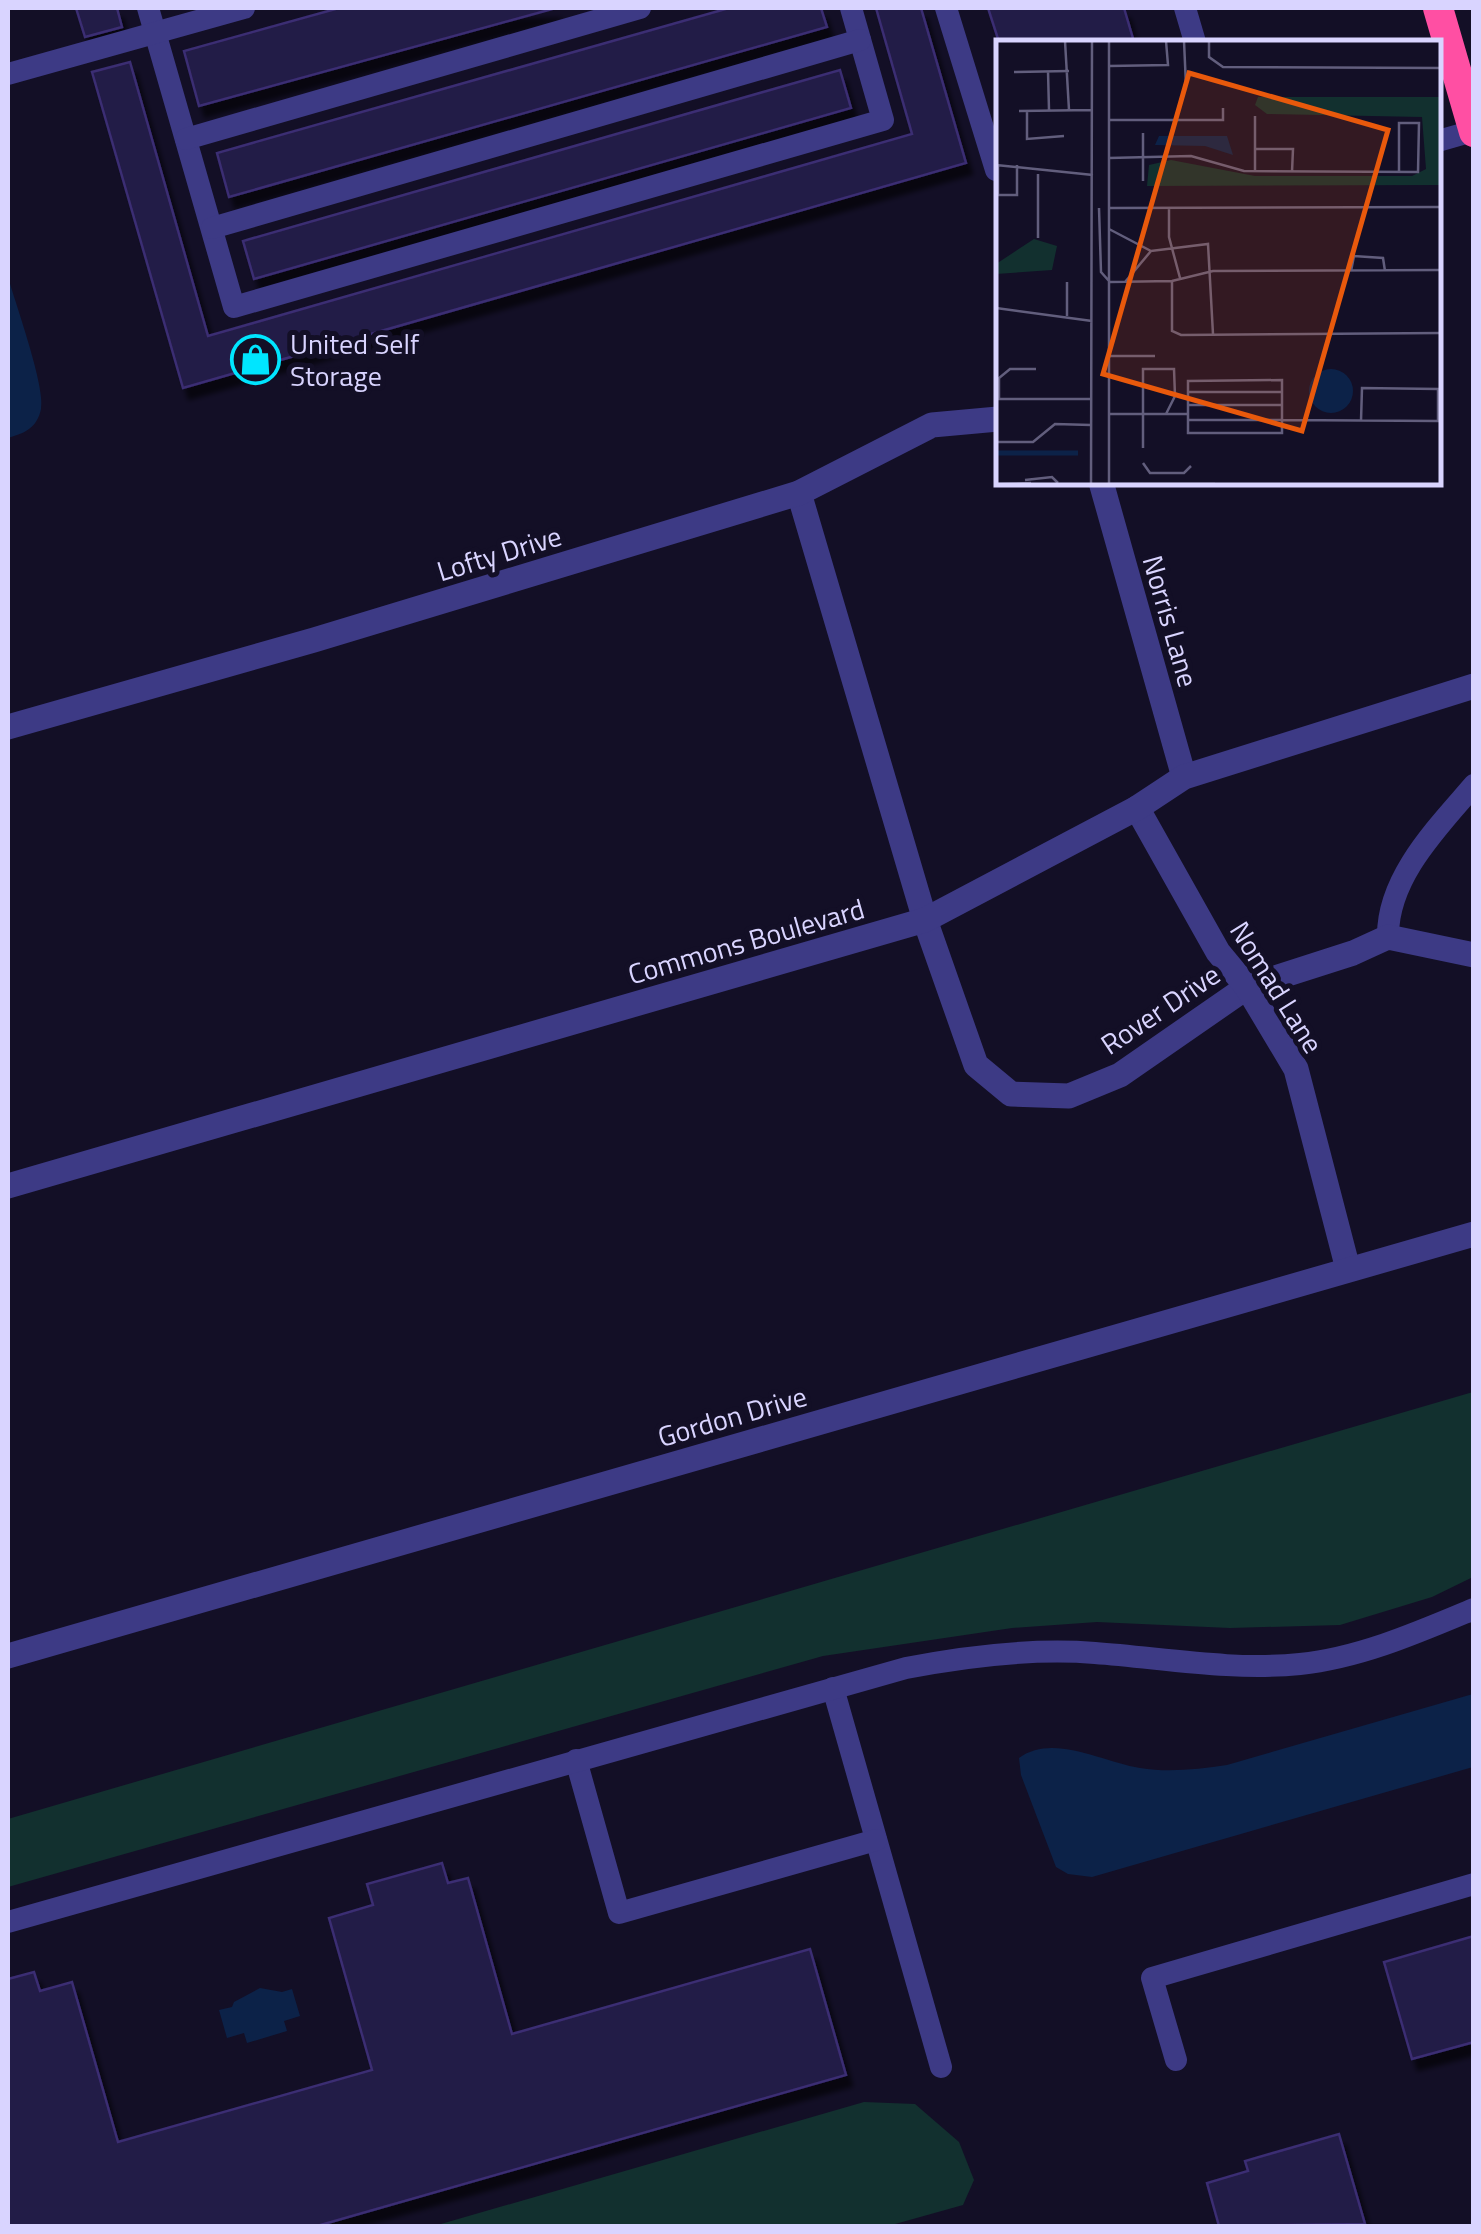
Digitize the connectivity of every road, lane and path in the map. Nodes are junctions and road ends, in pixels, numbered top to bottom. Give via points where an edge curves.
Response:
1 (148, 8) edge
2 (244, 8) edge
3 (640, 8) edge
4 (851, 8) edge
5 (946, 8) edge
6 (1185, 8) edge
7 (1438, 8) edge
8 (155, 32) junction
9 (860, 40) junction
10 (1194, 40) edge
11 (8, 74) edge
12 (1473, 132) edge
13 (186, 140) junction
14 (1441, 140) edge
15 (996, 170) edge
16 (212, 228) junction
17 (996, 419) edge
18 (1102, 485) edge
19 (799, 493) junction
20 (1474, 686) edge
21 (8, 727) edge
22 (1184, 776) junction
23 (1474, 785) edge
24 (1136, 808) junction
25 (925, 920) junction
26 (1388, 937) junction
27 (1474, 955) edge
28 (1247, 987) junction
29 (8, 1186) edge
30 (1474, 1234) edge
31 (1348, 1269) junction
32 (1474, 1609) edge
33 (8, 1656) edge
34 (833, 1688) junction
35 (576, 1760) junction
36 (876, 1840) junction
37 (1474, 1884) edge
38 (8, 1922) edge
39 (1176, 2060) dead end
40 (941, 2067) dead end

1 - 8 lane
2 - 8 lane
3 - 13 lane
4 - 9 lane
5 - 15 lane
6 - 10 lane
7 - 12 highway
8 - 11 lane
8 - 13 lane
9 - 16 lane
9 - 16 lane via 883,120 234,307
12 - 14 lane
13 - 16 lane
17 - 19 street, Lofty Drive via 932,426
18 - 22 street, Norris Lane
19 - 21 street, Lofty Drive
19 - 25 street
20 - 22 street, Commons Boulevard
22 - 24 street, Commons Boulevard
23 - 26 lane via 1395,892
24 - 25 street, Commons Boulevard
24 - 28 street, Nomad Lane via 1218,952
25 - 28 street, Rover Drive via 976,1065 1011,1094 1069,1096 1120,1075
25 - 29 street, Commons Boulevard
26 - 27 street
26 - 28 street, Rover Drive
28 - 31 street, Nomad Lane via 1296,1069
30 - 31 street, Gordon Drive
31 - 33 street, Gordon Drive
32 - 34 lane via 1366,1649 1302,1664 1240,1666 1090,1652 974,1654
34 - 35 lane
34 - 36 lane
35 - 36 lane via 619,1913
35 - 38 lane
36 - 40 lane
37 - 39 lane via 1152,1978

